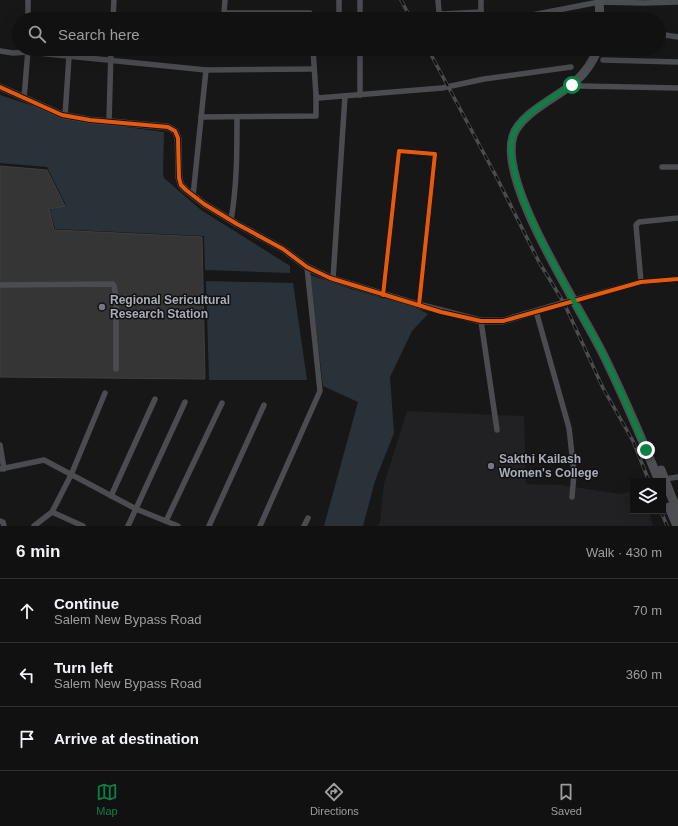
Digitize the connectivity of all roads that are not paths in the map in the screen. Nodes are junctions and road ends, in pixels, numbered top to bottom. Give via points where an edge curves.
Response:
1 (28, 0) edge
2 (114, 0) edge
3 (225, 0) edge
4 (339, 0) edge
5 (360, 0) edge
6 (438, 0) edge
7 (481, 0) edge
8 (602, 1) edge
9 (678, 2) edge
10 (28, 12) edge
11 (113, 12) edge
12 (224, 12) edge
13 (339, 12) edge
14 (360, 12) edge
15 (439, 12) edge
16 (481, 12) edge
17 (547, 12) edge
18 (601, 12) edge
19 (603, 12) edge
20 (666, 35) edge
21 (678, 38) edge
22 (0, 51) edge
23 (12, 53) edge
24 (28, 56) edge
25 (62, 56) edge
26 (111, 56) edge
27 (313, 56) edge
28 (360, 56) edge
29 (589, 56) edge
30 (595, 56) edge
31 (69, 57) junction
32 (603, 60) dead end
33 (111, 61) junction
34 (678, 62) edge
35 (572, 67) dead end
36 (314, 69) junction
37 (206, 70) junction
38 (580, 86) dead end
39 (0, 87) edge
40 (678, 88) edge
41 (316, 95) junction
42 (360, 95) junction
43 (345, 96) junction
44 (24, 98) junction
45 (65, 116) junction
46 (201, 117) junction
47 (237, 117) junction
48 (109, 122) junction
49 (513, 166) junction
50 (662, 167) dead end
51 (678, 167) edge
52 (193, 196) junction
53 (678, 218) edge
54 (231, 220) junction
55 (307, 267) junction
56 (333, 279) junction
57 (678, 279) edge
58 (641, 282) junction
59 (0, 285) edge
60 (383, 295) junction
61 (574, 300) junction
62 (419, 305) junction
63 (536, 311) junction
64 (481, 321) junction
65 (116, 369) dead end
66 (105, 393) dead end
67 (155, 399) dead end
68 (185, 402) dead end
69 (222, 403) dead end
70 (264, 405) dead end
71 (497, 430) dead end
72 (0, 445) edge
73 (2, 469) edge
74 (71, 474) junction
75 (678, 477) edge
76 (661, 478) edge
77 (666, 479) edge
78 (666, 488) edge
79 (111, 496) junction
80 (572, 496) dead end
81 (666, 498) edge
82 (136, 509) junction
83 (52, 512) junction
84 (678, 513) edge
85 (308, 518) dead end
86 (0, 521) edge
87 (166, 521) junction
88 (4, 526) edge
89 (34, 526) edge
90 (83, 526) edge
91 (128, 526) edge
92 (178, 526) edge
93 (209, 526) edge
94 (260, 526) edge
95 (304, 526) edge
96 (677, 526) edge

1 - 10 street
2 - 11 street
3 - 12 street
4 - 13 street
5 - 14 street
6 - 15 street
7 - 16 street
8 - 9 street
8 - 17 street
8 - 18 main road
8 - 19 main road
20 - 21 street
22 - 23 street
24 - 44 street
25 - 31 street
26 - 33 street
27 - 36 street
28 - 42 street
29 - 49 main road via 570,80 523,113 513,124 508,146
30 - 49 main road via 577,80 518,125 512,143
31 - 33 street
31 - 45 street
32 - 34 street
33 - 37 street
33 - 48 street
35 - 42 street via 484,79 442,88
36 - 37 street
36 - 41 street
37 - 46 street
38 - 40 street
39 - 44 street
41 - 43 street via 318,98
41 - 47 street via 316,116
42 - 43 street
43 - 56 street
44 - 45 street
45 - 48 street
46 - 47 street
46 - 52 street
47 - 54 street
48 - 52 street via 168,127 175,131 178,138 179,178 181,185
49 - 61 main road via 530,216
50 - 51 street
52 - 54 street
53 - 58 street via 639,222 636,225
54 - 55 street via 283,248
55 - 56 street
55 - 94 street via 320,391
56 - 60 street
57 - 58 street
58 - 61 street
59 - 65 street via 113,284 116,297
60 - 62 street
60 - 62 street via 398,151 435,154
61 - 63 street
61 - 76 main road via 623,385 641,422
62 - 64 street
63 - 64 street via 503,321
63 - 80 street via 569,428 574,472
64 - 71 street
66 - 74 street
67 - 79 street
68 - 82 street
69 - 87 street
70 - 93 street
72 - 73 street
73 - 74 street via 44,460
74 - 79 street
74 - 83 street
75 - 77 street
78 - 84 main road
79 - 82 street
81 - 96 main road
82 - 87 street
82 - 91 street
83 - 89 street
83 - 90 street
85 - 95 street
86 - 88 street
87 - 92 street

